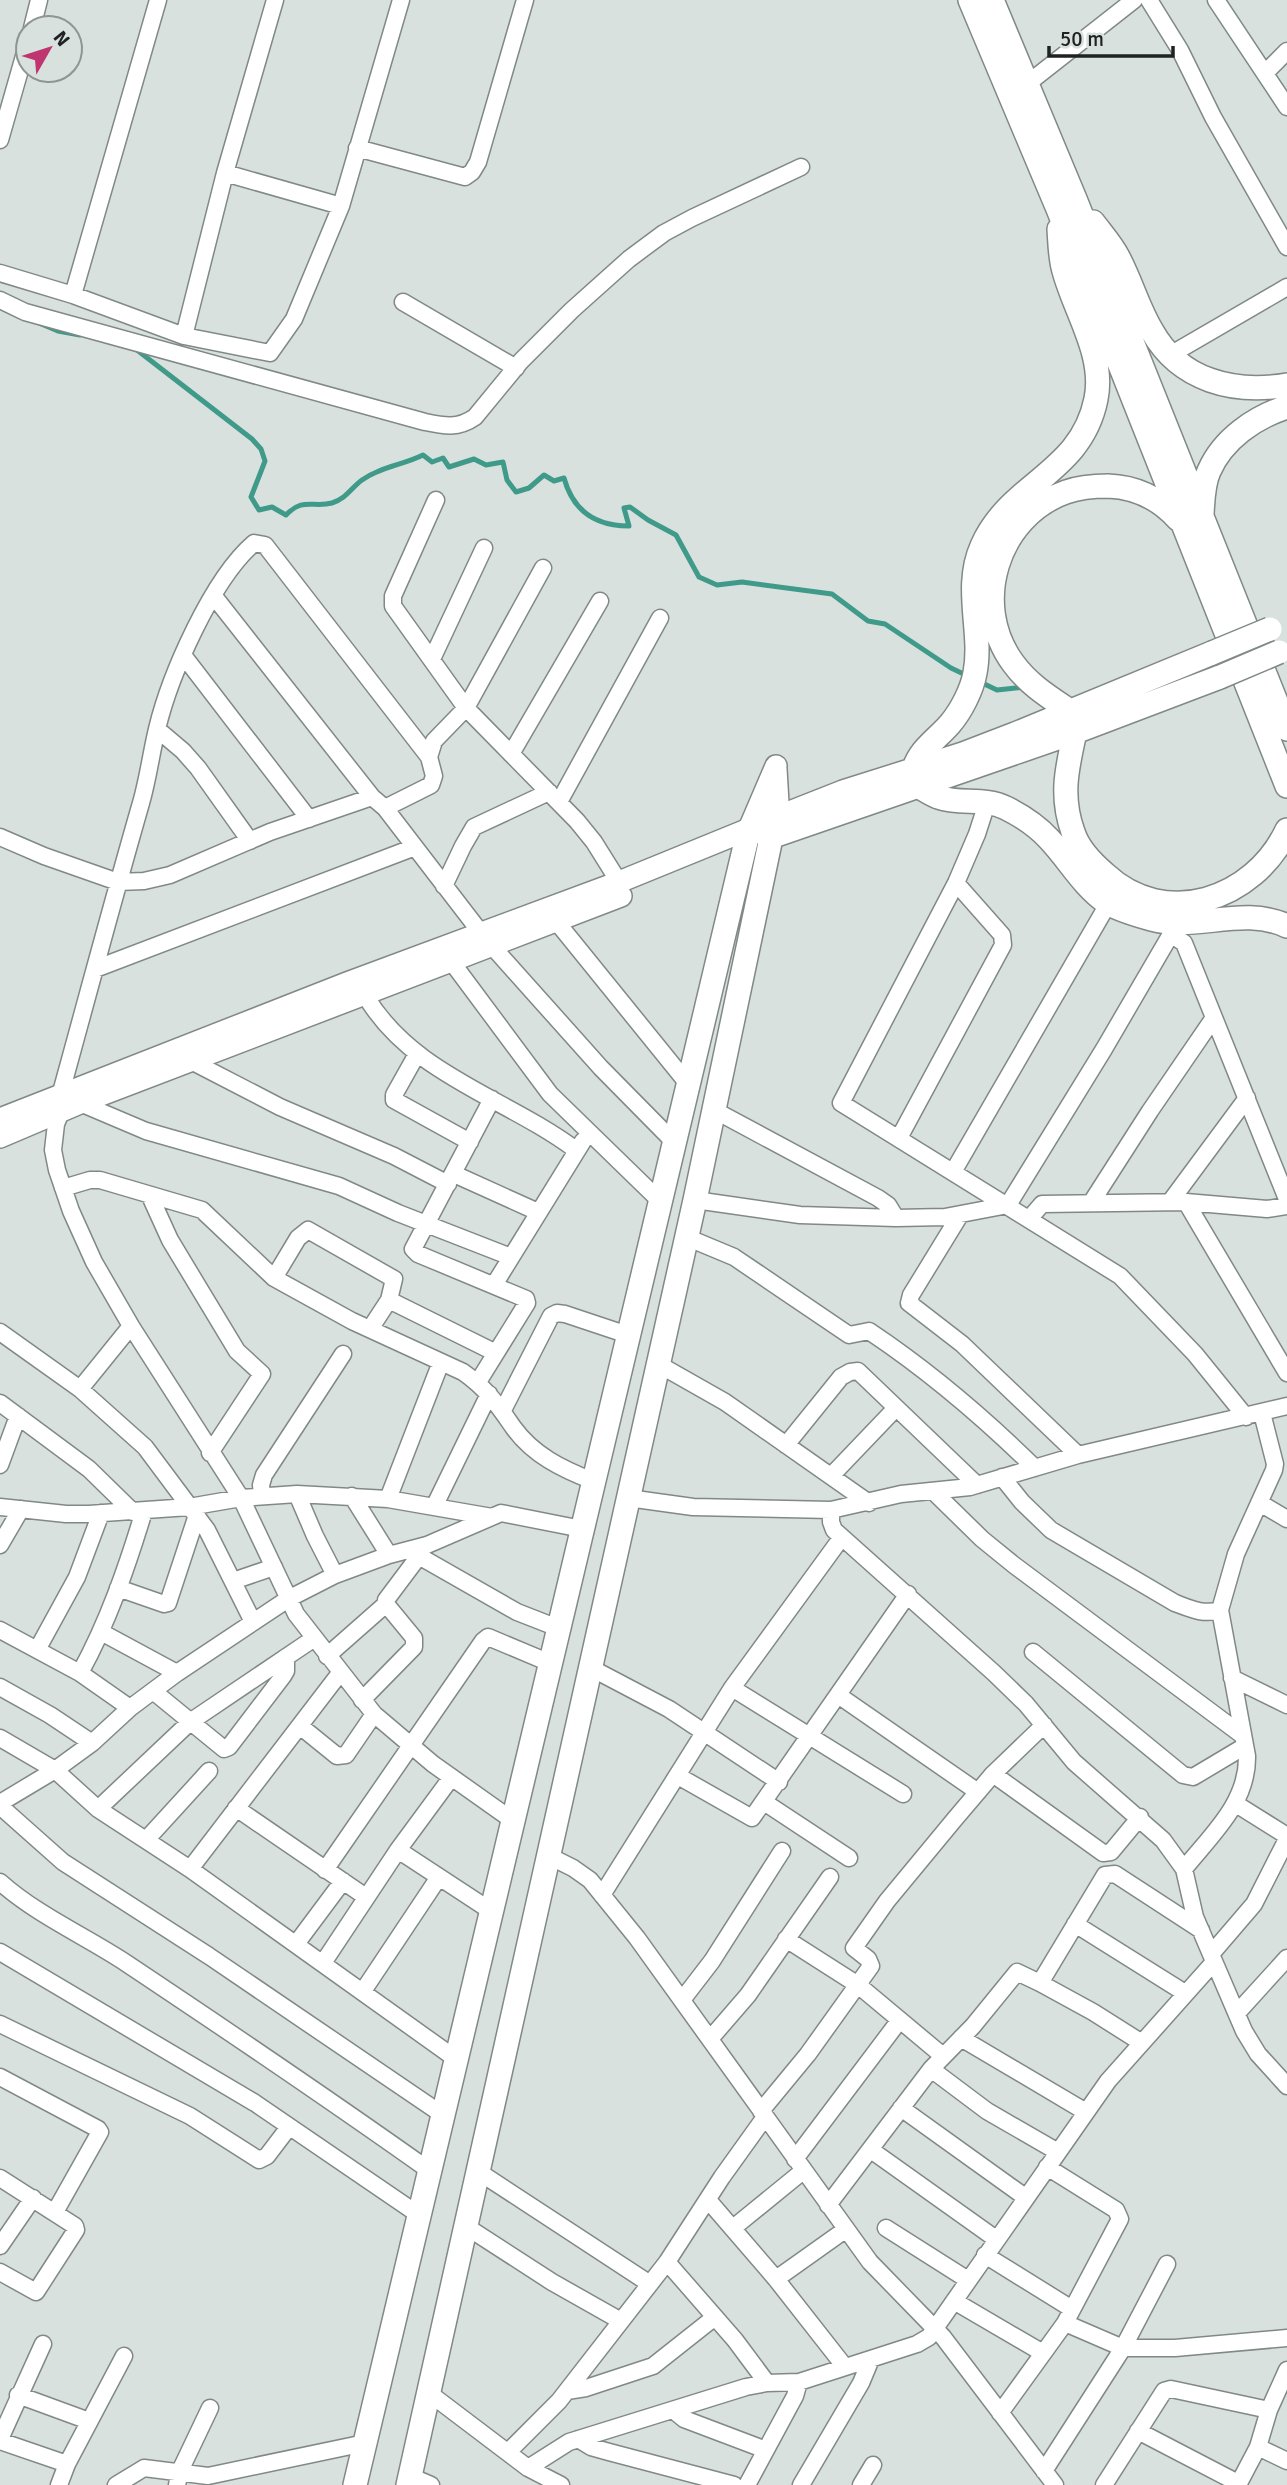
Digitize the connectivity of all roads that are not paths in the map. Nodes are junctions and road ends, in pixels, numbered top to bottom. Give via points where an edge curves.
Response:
1 (158, 0) edge
2 (275, 0) edge
3 (401, 0) edge
4 (525, 0) edge
5 (970, 0) edge
6 (992, 0) edge
7 (1149, 0) edge
8 (1216, 0) edge
9 (1127, 2) edge
10 (1287, 51) edge
11 (1265, 73) junction
12 (16, 84) edge
13 (1027, 84) junction
14 (1287, 107) edge
15 (0, 140) edge
16 (357, 148) junction
17 (801, 167) dead end
18 (225, 173) junction
19 (1066, 204) junction
20 (341, 206) junction
21 (1287, 247) edge
22 (0, 273) edge
23 (1287, 288) edge
24 (74, 295) junction
25 (0, 300) edge
26 (403, 303) dead end
27 (184, 336) junction
28 (1170, 355) junction
29 (516, 368) junction
30 (1287, 385) edge
31 (1287, 407) edge
32 (436, 499) dead end
33 (1192, 522) junction
34 (484, 548) dead end
35 (543, 568) dead end
36 (214, 595) junction
37 (600, 601) dead end
38 (660, 618) dead end
39 (1278, 626) edge
40 (1283, 650) edge
41 (183, 655) junction
42 (432, 659) junction
43 (466, 708) junction
44 (1072, 722) junction
45 (157, 729) junction
46 (1287, 729) edge
47 (511, 754) junction
48 (429, 757) junction
49 (917, 778) junction
50 (1287, 786) edge
51 (554, 797) junction
52 (378, 802) junction
53 (987, 803) junction
54 (309, 819) junction
55 (774, 828) junction
56 (1287, 830) edge
57 (0, 837) edge
58 (747, 837) junction
59 (250, 841) junction
60 (415, 848) junction
61 (118, 882) junction
62 (619, 882) junction
63 (956, 883) junction
64 (444, 886) junction
65 (1108, 904) junction
66 (556, 921) junction
67 (1287, 926) edge
68 (1175, 928) junction
69 (486, 939) junction
70 (452, 961) junction
71 (95, 969) junction
72 (365, 995) junction
73 (1213, 1019) junction
74 (417, 1054) junction
75 (193, 1062) junction
76 (688, 1084) junction
77 (1247, 1098) junction
78 (492, 1099) junction
79 (67, 1104) junction
80 (714, 1110) junction
81 (0, 1119) edge
82 (589, 1133) junction
83 (0, 1137) edge
84 (899, 1138) junction
85 (470, 1142) junction
86 (674, 1142) junction
87 (576, 1150) junction
88 (953, 1172) junction
89 (451, 1179) junction
90 (63, 1188) junction
91 (150, 1196) junction
92 (1287, 1199) edge
93 (695, 1200) junction
94 (660, 1201) junction
95 (1178, 1202) junction
96 (1090, 1203) junction
97 (1008, 1205) junction
98 (1287, 1206) edge
99 (538, 1212) junction
100 (960, 1215) junction
101 (896, 1218) junction
102 (1029, 1219) junction
103 (428, 1224) junction
104 (686, 1237) junction
105 (510, 1257) junction
106 (274, 1278) junction
107 (494, 1285) junction
108 (389, 1300) junction
109 (131, 1326) junction
110 (370, 1329) junction
111 (0, 1332) edge
112 (628, 1335) junction
113 (496, 1353) junction
114 (343, 1354) dead end
115 (441, 1362) junction
116 (658, 1364) junction
117 (1287, 1373) edge
118 (483, 1388) junction
119 (80, 1389) junction
120 (0, 1403) edge
121 (1287, 1406) edge
122 (896, 1408) junction
123 (503, 1410) junction
124 (1254, 1415) junction
125 (18, 1416) junction
126 (786, 1445) junction
127 (210, 1452) junction
128 (1078, 1455) junction
129 (0, 1465) edge
130 (1035, 1468) junction
131 (831, 1476) junction
132 (1002, 1478) junction
133 (593, 1482) junction
134 (977, 1485) junction
135 (934, 1492) junction
136 (297, 1494) junction
137 (262, 1495) junction
138 (352, 1496) junction
139 (241, 1498) junction
140 (628, 1498) junction
141 (388, 1499) junction
142 (869, 1503) junction
143 (1260, 1503) junction
144 (0, 1507) edge
145 (434, 1507) junction
146 (21, 1509) junction
147 (831, 1510) junction
148 (139, 1511) junction
149 (193, 1511) junction
150 (101, 1513) junction
151 (492, 1517) junction
152 (1287, 1519) edge
153 (582, 1529) junction
154 (842, 1537) junction
155 (0, 1545) edge
156 (414, 1553) junction
157 (389, 1555) junction
158 (274, 1567) junction
159 (335, 1575) junction
160 (233, 1581) junction
161 (118, 1588) junction
162 (908, 1594) junction
163 (288, 1599) junction
164 (386, 1604) junction
165 (1220, 1609) junction
166 (253, 1622) junction
167 (558, 1628) junction
168 (0, 1630) edge
169 (101, 1632) junction
170 (313, 1639) junction
171 (37, 1650) junction
172 (1033, 1652) dead end
173 (327, 1656) junction
174 (286, 1657) junction
175 (550, 1663) junction
176 (591, 1668) junction
177 (79, 1673) junction
178 (177, 1673) junction
179 (340, 1673) junction
180 (1231, 1678) junction
181 (0, 1687) edge
182 (732, 1688) junction
183 (153, 1691) junction
184 (838, 1695) junction
185 (362, 1700) junction
186 (1287, 1705) edge
187 (130, 1708) junction
188 (374, 1714) junction
189 (190, 1721) junction
190 (1044, 1725) junction
191 (300, 1726) junction
192 (704, 1734) junction
193 (809, 1737) junction
194 (0, 1738) edge
195 (1243, 1740) junction
196 (92, 1744) junction
197 (410, 1745) junction
198 (55, 1770) junction
199 (209, 1771) dead end
200 (993, 1774) junction
201 (678, 1776) junction
202 (451, 1778) junction
203 (779, 1782) junction
204 (978, 1792) junction
205 (903, 1794) dead end
206 (2, 1800) edge
207 (764, 1802) junction
208 (1236, 1804) junction
209 (236, 1808) junction
210 (98, 1809) junction
211 (1140, 1817) junction
212 (513, 1820) junction
213 (1287, 1838) edge
214 (146, 1840) junction
215 (398, 1850) junction
216 (782, 1851) dead end
217 (549, 1856) junction
218 (849, 1858) dead end
219 (190, 1869) junction
220 (1184, 1869) junction
221 (325, 1870) junction
222 (439, 1877) junction
223 (830, 1877) dead end
224 (343, 1881) junction
225 (0, 1882) edge
226 (602, 1895) junction
227 (366, 1897) junction
228 (491, 1911) junction
229 (1075, 1924) junction
230 (1201, 1930) junction
231 (786, 1940) junction
232 (296, 1944) junction
233 (0, 1952) edge
234 (1213, 1957) junction
235 (1287, 1958) edge
236 (323, 1963) junction
237 (1040, 1983) junction
238 (858, 1986) junction
239 (363, 1991) junction
240 (1185, 1993) junction
241 (681, 2000) junction
242 (1237, 2013) junction
243 (899, 2021) junction
244 (0, 2024) edge
245 (961, 2038) junction
246 (710, 2039) junction
247 (1142, 2043) junction
248 (943, 2056) junction
249 (456, 2059) junction
250 (931, 2069) junction
251 (0, 2077) edge
252 (1287, 2086) edge
253 (901, 2108) junction
254 (1086, 2112) junction
255 (763, 2114) junction
256 (443, 2115) junction
257 (289, 2127) junction
258 (871, 2150) junction
259 (1058, 2152) junction
260 (799, 2165) junction
261 (1047, 2167) junction
262 (430, 2171) junction
263 (479, 2172) junction
264 (0, 2178) edge
265 (1025, 2197) junction
266 (33, 2198) junction
267 (708, 2200) junction
268 (828, 2205) junction
269 (55, 2212) junction
270 (419, 2215) junction
271 (467, 2227) junction
272 (733, 2228) junction
273 (886, 2228) dead end
274 (845, 2230) junction
275 (996, 2239) junction
276 (0, 2246) edge
277 (985, 2255) junction
278 (667, 2262) junction
279 (1167, 2264) dead end
280 (0, 2272) edge
281 (776, 2279) junction
282 (968, 2280) junction
283 (650, 2284) junction
284 (954, 2301) junction
285 (1069, 2316) junction
286 (715, 2317) junction
287 (621, 2321) junction
288 (934, 2329) junction
289 (1287, 2338) edge
290 (43, 2344) dead end
291 (1123, 2348) junction
292 (1044, 2353) junction
293 (124, 2356) dead end
294 (871, 2359) junction
295 (845, 2367) junction
296 (1287, 2370) edge
297 (799, 2382) junction
298 (767, 2383) junction
299 (567, 2391) junction
300 (429, 2393) junction
301 (18, 2395) junction
302 (1277, 2404) edge
303 (210, 2408) dead end
304 (673, 2410) junction
305 (1000, 2413) junction
306 (89, 2421) junction
307 (1138, 2431) junction
308 (578, 2439) junction
309 (0, 2440) edge
310 (365, 2443) junction
311 (1258, 2446) junction
312 (766, 2450) junction
313 (508, 2452) junction
314 (1287, 2462) edge
315 (67, 2464) junction
316 (873, 2465) dead end
317 (528, 2468) junction
318 (1044, 2471) junction
319 (178, 2478) edge
320 (416, 2482) edge
321 (1238, 2484) edge
322 (59, 2485) edge
323 (116, 2485) edge
324 (355, 2485) edge
325 (561, 2485) edge
326 (734, 2485) edge
327 (747, 2485) edge
328 (801, 2485) edge
329 (861, 2485) edge
330 (1055, 2485) edge
331 (1104, 2485) edge

1 - 24 street
2 - 18 street
3 - 16 street
4 - 16 street via 472,172 465,177
5 - 19 main road
6 - 13 main road
7 - 21 street
8 - 11 street
9 - 13 street
10 - 11 street
11 - 14 street
12 - 15 street
13 - 19 main road
16 - 20 street
17 - 29 street via 664,233 572,310
18 - 20 street
18 - 27 street
19 - 28 main road via 1118,257 1150,329
19 - 33 main road
19 - 49 main road via 1062,262 1096,362 1097,396 1076,447 1013,503 981,547 973,589 974,679 951,723 921,752
20 - 27 street via 294,319 270,354
22 - 24 street
23 - 28 street
24 - 27 street
25 - 29 street via 25,312 450,427 475,417
26 - 29 street
28 - 30 main road via 1205,379 1236,388
31 - 33 main road via 1245,427 1223,450 1209,470
32 - 42 street via 392,600
33 - 44 main road via 1146,493 1086,486 1039,506 1005,545 992,589 998,637 1022,675
33 - 46 main road
33 - 50 main road
34 - 42 street
35 - 43 street
36 - 41 street
36 - 48 street via 240,555 254,542 265,545
36 - 52 street
37 - 47 street
38 - 51 street
39 - 44 main road, bridge
40 - 44 main road, bridge via 1220,677
41 - 45 street
41 - 54 street
42 - 43 street
43 - 47 street
43 - 48 street via 434,741
44 - 49 main road
44 - 56 main road via 1064,778 1073,833 1096,866 1133,894 1184,903 1222,894 1266,864
45 - 59 street via 198,768
45 - 61 street
47 - 51 street
48 - 52 street via 434,776 431,785
49 - 53 main road via 938,797
49 - 55 main road
51 - 62 street via 594,842
51 - 64 street via 474,827
52 - 54 street
52 - 60 street
53 - 63 street
53 - 65 main road via 1004,807 1047,836 1090,890
54 - 59 street
55 - 58 main road
55 - 58 main road via 776,766
55 - 80 main road
57 - 61 street
58 - 62 main road
58 - 66 main road
58 - 76 main road
59 - 61 street via 170,875
60 - 64 street
60 - 71 street
61 - 71 street
62 - 69 main road
63 - 84 street via 1002,935 1003,945
63 - 84 street via 841,1101
64 - 69 street
65 - 68 main road
65 - 88 street
66 - 69 main road
66 - 76 street
67 - 68 main road via 1251,916
68 - 73 street
68 - 97 street
69 - 70 main road
69 - 79 main road via 181,1047
69 - 86 street
70 - 72 main road
70 - 82 street via 550,1094
71 - 79 street
72 - 74 street via 379,1018
72 - 75 main road
73 - 77 street
73 - 96 street
74 - 78 street
74 - 85 street via 394,1100
75 - 79 main road
75 - 89 street via 280,1107
76 - 86 main road
77 - 92 street
77 - 95 street
78 - 85 street
78 - 87 street
79 - 81 main road
79 - 83 main road
79 - 90 street via 56,1124 54,1150
79 - 103 street via 339,1186
80 - 93 main road
80 - 101 street via 878,1198
82 - 87 street
82 - 94 street
84 - 88 street
85 - 89 street
86 - 94 main road
87 - 99 street
88 - 97 street
89 - 99 street
89 - 103 street
90 - 91 street via 100,1180
90 - 109 street via 94,1262
91 - 106 street via 202,1210
91 - 127 street via 170,1240 237,1351 262,1374
93 - 101 street via 800,1215
93 - 104 main road
94 - 112 main road
95 - 96 street
95 - 98 street via 1267,1209
95 - 117 street
96 - 102 street via 1042,1204
97 - 100 street
97 - 102 street
99 - 105 street
100 - 101 street
100 - 128 street via 909,1303 962,1344
102 - 124 street via 1121,1276
103 - 105 street
103 - 107 street via 414,1252
104 - 116 main road
104 - 130 street via 734,1256 849,1335 870,1331 912,1359
105 - 107 street
106 - 108 street via 298,1238 308,1230 394,1279
106 - 110 street
107 - 113 street via 522,1296 527,1303
108 - 110 street
108 - 113 street
109 - 119 street
109 - 127 street
110 - 115 street
111 - 119 street
112 - 123 street via 565,1314 551,1316
112 - 133 main road
113 - 118 street
114 - 137 street via 264,1475
115 - 118 street
115 - 141 street
116 - 126 street
116 - 140 main road
118 - 123 street
118 - 145 street
119 - 149 street via 145,1447
120 - 125 street
121 - 124 street
122 - 126 street via 858,1371 850,1372
122 - 131 street
122 - 134 street
123 - 133 street via 533,1449 556,1466
124 - 128 street
124 - 143 street via 1275,1464
125 - 129 street
125 - 148 street
126 - 131 street
127 - 139 street
128 - 130 street
130 - 132 street
131 - 142 street
132 - 134 street
132 - 165 street via 1051,1530 1175,1603 1196,1612
133 - 153 main road
134 - 135 street
135 - 142 street via 901,1494
135 - 195 street via 1014,1565
136 - 137 street
136 - 138 street
136 - 159 street
137 - 139 street
138 - 141 street
138 - 157 street
139 - 149 street
139 - 158 street
140 - 147 street via 693,1507
140 - 176 main road
141 - 145 street
142 - 147 street
143 - 152 street
143 - 165 street via 1236,1554
144 - 146 street
145 - 151 street
146 - 150 street
146 - 155 street
147 - 154 street via 834,1530
148 - 149 street
148 - 150 street
148 - 161 street
149 - 160 street
149 - 161 street via 167,1603
150 - 171 street via 77,1577
151 - 153 street via 501,1513
151 - 156 street
153 - 167 main road
154 - 162 street
154 - 182 street
156 - 157 street
156 - 164 street
156 - 167 street via 517,1612
157 - 159 street
158 - 160 street
158 - 163 street
159 - 163 street
160 - 166 street
161 - 169 street
162 - 184 street
162 - 190 street
163 - 166 street
163 - 170 street
164 - 173 street
164 - 185 street via 414,1638 414,1647
165 - 180 street
166 - 178 street
167 - 175 main road
168 - 171 street
169 - 177 street
169 - 178 street
170 - 173 street
170 - 174 street
171 - 177 street
172 - 195 street via 1183,1775 1193,1777
173 - 179 street
174 - 189 street
174 - 189 street via 283,1676 229,1747 224,1749
175 - 197 street via 488,1637
175 - 212 main road
176 - 192 street via 653,1700
176 - 217 main road
177 - 187 street
178 - 183 street
179 - 185 street
179 - 191 street
180 - 186 street
180 - 195 street
181 - 196 street
182 - 192 street
182 - 193 street
183 - 187 street
183 - 189 street
184 - 193 street
184 - 204 street
185 - 188 street
187 - 196 street
188 - 191 street via 342,1757
188 - 197 street
189 - 210 street
190 - 200 street
190 - 211 street via 1074,1762
191 - 209 street
192 - 201 street
192 - 203 street
193 - 203 street
193 - 205 street
194 - 198 street
195 - 208 street via 1247,1772
196 - 198 street
197 - 202 street
197 - 221 street
198 - 206 street
198 - 210 street
199 - 214 street
200 - 204 street
200 - 211 street via 1103,1853 1111,1852
201 - 207 street via 750,1819
201 - 226 street
202 - 212 street
202 - 215 street
203 - 207 street
204 - 238 street via 854,1948 871,1966
206 - 256 street via 63,1862
207 - 218 street
208 - 213 street
208 - 220 street
209 - 219 street
209 - 221 street
210 - 214 street
211 - 220 street
212 - 228 main road
213 - 234 street via 1254,1904
214 - 219 street
215 - 222 street
215 - 227 street
216 - 241 street via 712,1961
217 - 226 street via 582,1874
217 - 263 main road
219 - 232 street
220 - 230 street
221 - 224 street
222 - 228 street
222 - 239 street
223 - 231 street
224 - 227 street
224 - 232 street
225 - 262 street via 315,2089
226 - 241 street
227 - 236 street
228 - 249 main road
229 - 230 street via 1105,1875 1115,1874
229 - 237 street
229 - 240 street
230 - 234 street
231 - 238 street
231 - 246 street
232 - 236 street
233 - 257 street
234 - 240 street
234 - 242 street
235 - 242 street
236 - 239 street
237 - 245 street via 1020,1972 1014,1974
237 - 247 street
238 - 243 street
238 - 255 street
239 - 249 street
240 - 247 street
241 - 246 street
242 - 252 street via 1258,2054
243 - 248 street
243 - 260 street
244 - 257 street via 190,2116 259,2160
245 - 248 street
245 - 254 street
246 - 255 street
247 - 254 street
248 - 250 street
249 - 256 main road
250 - 253 street
250 - 259 street via 987,2111
251 - 269 street via 100,2132
253 - 258 street
253 - 265 street
254 - 259 street
255 - 260 street
255 - 267 street
256 - 262 main road
257 - 270 street
258 - 268 street
258 - 275 street
259 - 261 street
260 - 268 street
260 - 272 street
261 - 265 street
261 - 285 street via 1116,2210 1120,2219
262 - 270 main road
263 - 271 main road
263 - 283 street
264 - 266 street
265 - 275 street
266 - 269 street
266 - 276 street
267 - 272 street
267 - 278 street
268 - 274 street
269 - 280 street via 76,2230 38,2291
270 - 310 main road
271 - 287 street
271 - 300 main road
272 - 281 street
273 - 282 street
274 - 281 street
274 - 288 street
275 - 277 street
277 - 282 street
277 - 285 street
278 - 283 street
278 - 286 street
279 - 291 street
281 - 295 street
282 - 284 street
283 - 287 street
284 - 288 street
284 - 292 street
285 - 291 street
285 - 292 street
286 - 298 street
286 - 299 street via 653,2366
287 - 299 street
288 - 294 street via 917,2344
288 - 305 street
289 - 291 street
290 - 301 street
291 - 318 street
292 - 305 street
293 - 306 street
294 - 295 street
294 - 328 street
295 - 297 street
296 - 302 street
297 - 298 street
297 - 312 street
298 - 304 street
299 - 313 street
300 - 313 street
300 - 320 main road
301 - 306 street
301 - 309 street
302 - 307 street via 1171,2389 1164,2391
302 - 311 street
303 - 319 street
304 - 308 street
304 - 312 street
305 - 318 street
306 - 315 street
307 - 321 street
307 - 331 street
308 - 317 street
308 - 326 street via 609,2452
309 - 315 street
310 - 319 street via 208,2476
310 - 324 main road
311 - 314 street
311 - 321 street
312 - 327 street
313 - 317 street
315 - 322 street
316 - 329 street
317 - 325 street
318 - 330 street
319 - 323 street via 144,2468

